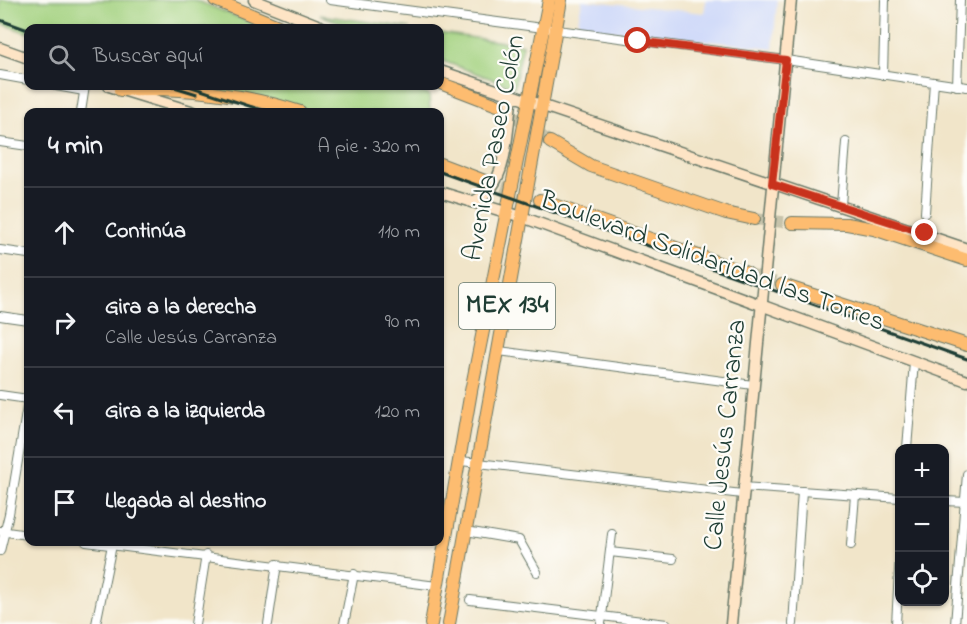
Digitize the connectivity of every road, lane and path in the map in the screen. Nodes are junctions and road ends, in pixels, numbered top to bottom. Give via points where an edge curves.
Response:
1 (215, 0) edge
2 (254, 0) edge
3 (330, 0) edge
4 (549, 0) edge
5 (561, 0) edge
6 (791, 0) edge
7 (885, 0) edge
8 (960, 0) edge
9 (273, 24) edge
10 (315, 24) edge
11 (549, 30) junction
12 (0, 48) edge
13 (24, 57) edge
14 (786, 60) junction
15 (444, 72) edge
16 (0, 75) edge
17 (883, 75) junction
18 (24, 79) edge
19 (934, 82) junction
20 (444, 84) edge
21 (957, 86) junction
22 (967, 87) edge
23 (85, 90) edge
24 (121, 90) edge
25 (175, 90) edge
26 (512, 96) junction
27 (529, 103) junction
28 (497, 105) tunnel mouth
29 (542, 107) junction
30 (82, 108) edge
31 (181, 108) edge
32 (285, 108) edge
33 (0, 142) edge
34 (550, 142) tunnel mouth
35 (846, 142) dead end
36 (24, 145) edge
37 (444, 166) edge
38 (485, 181) tunnel mouth
39 (772, 184) junction
40 (444, 193) edge
41 (540, 200) tunnel mouth
42 (471, 202) junction
43 (841, 205) junction
44 (506, 212) junction
45 (925, 213) dead end
46 (522, 217) junction
47 (754, 219) tunnel mouth
48 (792, 223) tunnel mouth
49 (967, 249) edge
50 (0, 250) edge
51 (24, 253) edge
52 (967, 260) edge
53 (747, 273) tunnel mouth
54 (782, 285) tunnel mouth
55 (761, 306) junction
56 (0, 316) edge
57 (24, 319) edge
58 (967, 345) edge
59 (499, 351) junction
60 (914, 362) junction
61 (967, 381) edge
62 (753, 385) junction
63 (471, 392) junction
64 (0, 394) edge
65 (491, 394) junction
66 (24, 399) edge
67 (24, 421) edge
68 (907, 444) edge
69 (461, 461) junction
70 (478, 464) junction
71 (967, 474) edge
72 (742, 490) junction
73 (802, 491) junction
74 (855, 495) junction
75 (895, 498) edge
76 (949, 501) edge
77 (966, 502) edge
78 (3, 531) edge
79 (466, 531) junction
80 (24, 534) edge
81 (612, 534) dead end
82 (851, 545) dead end
83 (112, 546) edge
84 (121, 546) edge
85 (0, 551) edge
86 (610, 552) junction
87 (206, 555) junction
88 (673, 559) dead end
89 (277, 564) junction
90 (537, 572) dead end
91 (354, 574) junction
92 (437, 586) junction
93 (470, 600) dead end
94 (897, 606) edge
95 (601, 620) edge
96 (96, 624) edge
97 (195, 624) edge
98 (268, 624) edge
99 (344, 624) edge
100 (430, 624) edge
101 (449, 624) edge
102 (667, 624) edge
103 (730, 624) edge
104 (793, 624) edge
105 (896, 624) edge
106 (955, 624) edge

1 - 9 main road
2 - 10 main road
3 - 11 street
4 - 11 main road, Avenida Paseo Colón / MEX 134
5 - 11 main road, Avenida Paseo Colón / MEX 134
6 - 14 main road, Calle Jesús Carranza
7 - 17 street
8 - 21 street
11 - 14 street
11 - 27 main road, Avenida Paseo Colón / MEX 134
11 - 29 main road, Avenida Paseo Colón / MEX 134
12 - 13 main road
14 - 17 street
14 - 39 main road, Calle Jesús Carranza
15 - 26 main road
16 - 18 street
17 - 19 street
19 - 21 street
19 - 45 street
20 - 28 main road
21 - 22 street
23 - 30 street
24 - 31 main road
25 - 32 main road
26 - 27 main road
26 - 42 main road via 496,183 487,195
27 - 29 main road
27 - 44 main road, Avenida Paseo Colón / MEX 134
29 - 39 main road
29 - 46 main road, Avenida Paseo Colón / MEX 134
33 - 36 street
34 - 47 main road via 591,166
35 - 43 street
37 - 38 main road
39 - 43 main road
39 - 55 main road, Calle Jesús Carranza
40 - 42 main road, Boulevard Solidaridad las Torres
41 - 53 main road
42 - 44 main road, Boulevard Solidaridad las Torres
43 - 49 main road
44 - 46 main road, Boulevard Solidaridad las Torres
44 - 63 main road, Avenida Paseo Colón / MEX 134
46 - 55 main road, Boulevard Solidaridad las Torres
46 - 59 main road, Avenida Paseo Colón / MEX 134
48 - 52 main road via 847,224 874,229
50 - 51 street
54 - 58 main road, Boulevard Solidaridad las Torres
55 - 60 main road, Boulevard Solidaridad las Torres
55 - 62 main road, Calle Jesús Carranza
56 - 57 street
59 - 62 street
59 - 65 main road, Avenida Paseo Colón / MEX 134
60 - 61 main road, Boulevard Solidaridad las Torres
60 - 68 street
62 - 72 main road, Calle Jesús Carranza
63 - 65 main road
63 - 69 main road, Avenida Paseo Colón / MEX 134
64 - 66 street
65 - 70 main road, Avenida Paseo Colón / MEX 134
67 - 78 street
69 - 70 street
69 - 92 main road, Avenida Paseo Colón / MEX 134
70 - 72 street
70 - 79 main road, Avenida Paseo Colón / MEX 134
71 - 77 street
72 - 73 street
72 - 103 main road, Calle Jesús Carranza
73 - 74 street
73 - 104 street
74 - 75 street
74 - 82 street
76 - 77 street
77 - 106 street
78 - 80 street
78 - 85 street
79 - 90 street via 519,540
79 - 101 main road, Avenida Paseo Colón / MEX 134
81 - 86 street
83 - 96 street
84 - 87 street
86 - 88 street
86 - 95 street
87 - 89 street
87 - 97 street
89 - 91 street
89 - 98 street
91 - 92 street
91 - 99 street
92 - 100 main road, Avenida Paseo Colón / MEX 134
93 - 95 street
94 - 105 street
95 - 102 street

